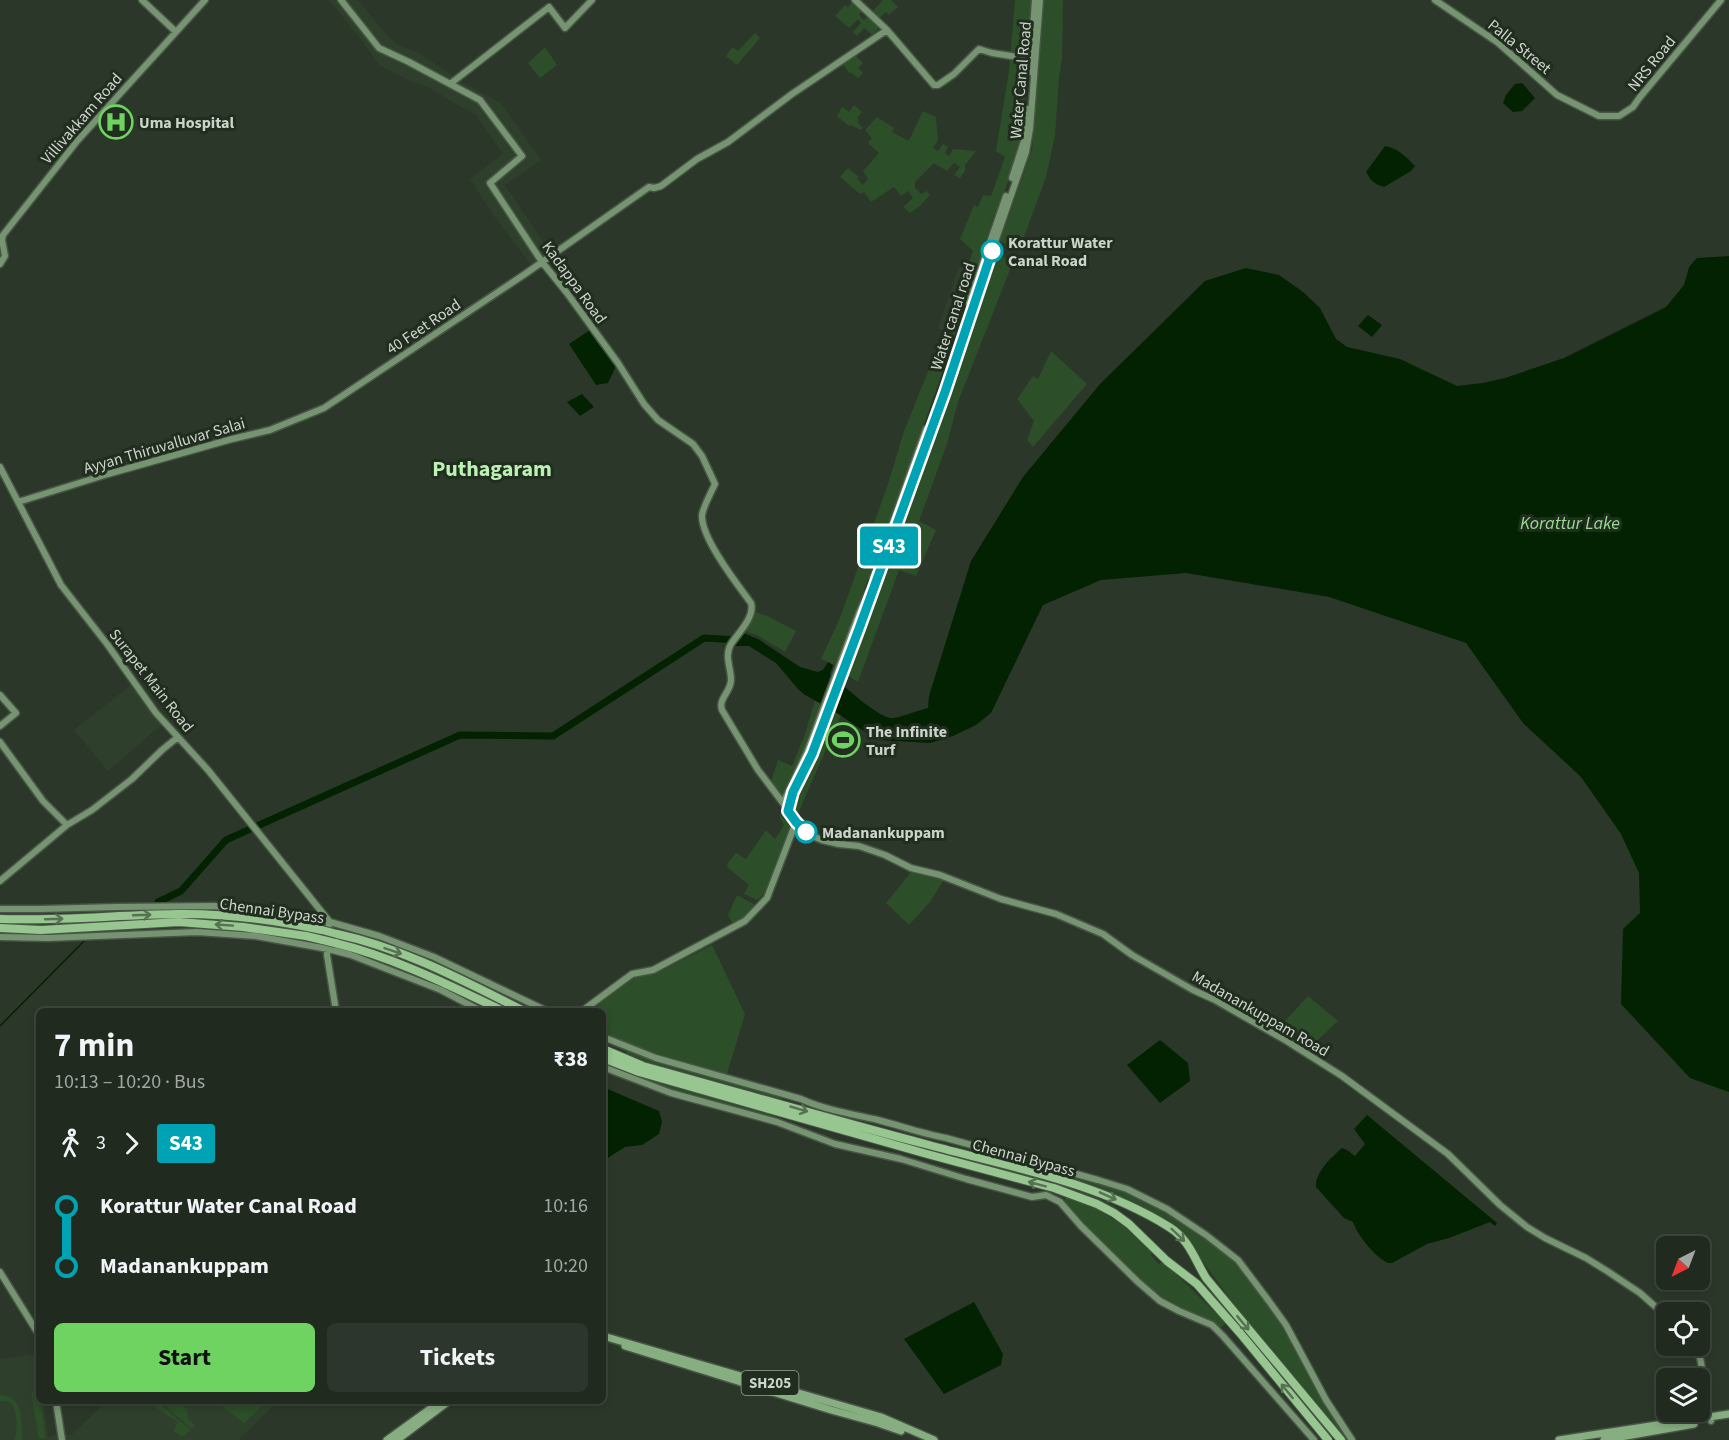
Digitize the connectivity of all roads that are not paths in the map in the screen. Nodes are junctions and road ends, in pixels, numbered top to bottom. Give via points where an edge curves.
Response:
1 (142, 0) edge
2 (205, 0) edge
3 (341, 0) edge
4 (592, 0) edge
5 (855, 0) edge
6 (1035, 0) edge
7 (1040, 0) edge
8 (1435, 0) edge
9 (1721, 0) edge
10 (887, 30) junction
11 (175, 31) junction
12 (1031, 58) junction
13 (450, 84) junction
14 (1557, 95) joint
15 (1005, 205) junction
16 (542, 262) junction
17 (0, 264) edge
18 (317, 412) joint
19 (0, 467) edge
20 (18, 502) junction
21 (840, 671) junction
22 (0, 695) edge
23 (826, 710) junction
24 (0, 726) edge
25 (178, 737) junction
26 (0, 742) edge
27 (782, 802) junction
28 (788, 811) junction
29 (796, 822) junction
30 (67, 825) junction
31 (0, 881) edge
32 (0, 909) edge
33 (178, 910) junction
34 (0, 919) edge
35 (329, 923) junction
36 (0, 928) edge
37 (0, 938) edge
38 (328, 944) junction
39 (336, 1008) edge
40 (475, 1008) edge
41 (496, 1008) edge
42 (518, 1008) edge
43 (541, 1008) edge
44 (586, 1008) edge
45 (606, 1038) edge
46 (606, 1050) edge
47 (606, 1059) edge
48 (606, 1068) edge
49 (1134, 1209) junction
50 (1134, 1220) junction
51 (0, 1272) edge
52 (1206, 1278) junction
53 (1197, 1284) junction
54 (1656, 1307) edge
55 (36, 1330) edge
56 (606, 1338) edge
57 (606, 1338) edge
58 (56, 1404) edge
59 (437, 1404) edge
60 (445, 1404) edge
61 (1729, 1414) edge
62 (1710, 1419) joint
63 (1729, 1419) edge
64 (1693, 1422) edge
65 (1658, 1428) junction
66 (1326, 1438) edge
67 (62, 1440) edge
68 (387, 1440) edge
69 (397, 1440) edge
70 (926, 1440) edge
71 (934, 1440) edge
72 (1314, 1440) edge
73 (1341, 1440) edge
74 (1352, 1440) edge
75 (1559, 1440) edge
76 (1604, 1440) edge

1 - 11 street
2 - 11 street, Villivakkam Road
3 - 13 street, Kadappa Road via 378,48
4 - 13 street via 565,28 549,7
5 - 10 street
6 - 12 street, Water canal road
7 - 15 street, Water Canal Road via 1028,146
8 - 14 street, Palla Street via 1497,42
9 - 14 street, NRS Road via 1634,107 1619,116 1599,116
10 - 12 street via 934,85 954,74 979,49
10 - 16 street, 40 Feet Road via 728,142 701,156 661,186 649,187
11 - 17 street, Villivakkam Road via 78,140 3,235 5,256
12 - 15 street, Water canal road via 1024,141
13 - 16 street, Kadappa Road via 480,100 522,156 490,183
15 - 21 street, Water canal road
15 - 21 street, Water Canal Road via 945,392 858,632
16 - 18 street, 40 Feet Road
16 - 27 street, Kadappa Road via 651,413 693,444 715,484 702,515 707,535 752,609 727,655 731,680 721,701 722,710
18 - 20 street, Ayyan Thiruvalluvar Salai via 270,430
19 - 20 street, Surapet Main Road
20 - 25 street, Surapet Main Road via 61,585
21 - 23 street
22 - 24 street via 16,713
23 - 27 street
23 - 28 street
25 - 30 street via 113,794
25 - 35 street, Surapet Main Road
26 - 30 street via 43,801
27 - 28 street, Madanankuppam Road
28 - 29 street, Madanankuppam Road
29 - 44 street via 767,898 745,921 653,970 632,974
29 - 54 street, Madanankuppam Road via 822,840 860,846 911,868 1056,914 1103,934 1132,955 1342,1076 1448,1154 1527,1227 1607,1271
30 - 31 street
32 - 33 street
34 -> 33 highway, Chennai Bypass via 107,917
33 - 35 street via 214,906 316,918
33 -> 42 highway, Chennai Bypass, bridge via 242,916 353,937 414,958
35 - 38 street
35 - 43 street via 379,936 434,957
38 -> 36 highway, Chennai Bypass via 306,936 178,922 41,930
37 - 38 street via 197,932
38 - 39 street
38 - 40 street
38 - 41 highway, Chennai Bypass via 414,970
45 - 74 street via 656,1058 815,1105 1098,1180 1157,1203 1227,1250 1252,1277 1286,1325
46 -> 49 highway, Chennai Bypass via 643,1066 1060,1180 1103,1193
50 -> 47 highway, Chennai Bypass via 1054,1188 639,1072
48 - 72 street via 671,1093 777,1122 835,1144 1032,1197 1046,1195 1060,1202 1160,1301 1212,1325 1224,1336
49 - 50 highway
49 -> 52 highway, Chennai Bypass via 1171,1228 1184,1240
50 - 53 highway, Chennai Bypass via 1167,1261
51 - 55 street
52 - 53 highway
52 -> 73 highway, Chennai Bypass
66 -> 53 highway, Chennai Bypass
56 - 70 main road
57 - 71 main road, SH205 via 881,1417
58 - 67 street
59 - 68 main road
60 - 69 main road
61 - 62 main road
62 - 63 main road
64 - 65 main road
65 - 75 main road
65 - 76 main road

